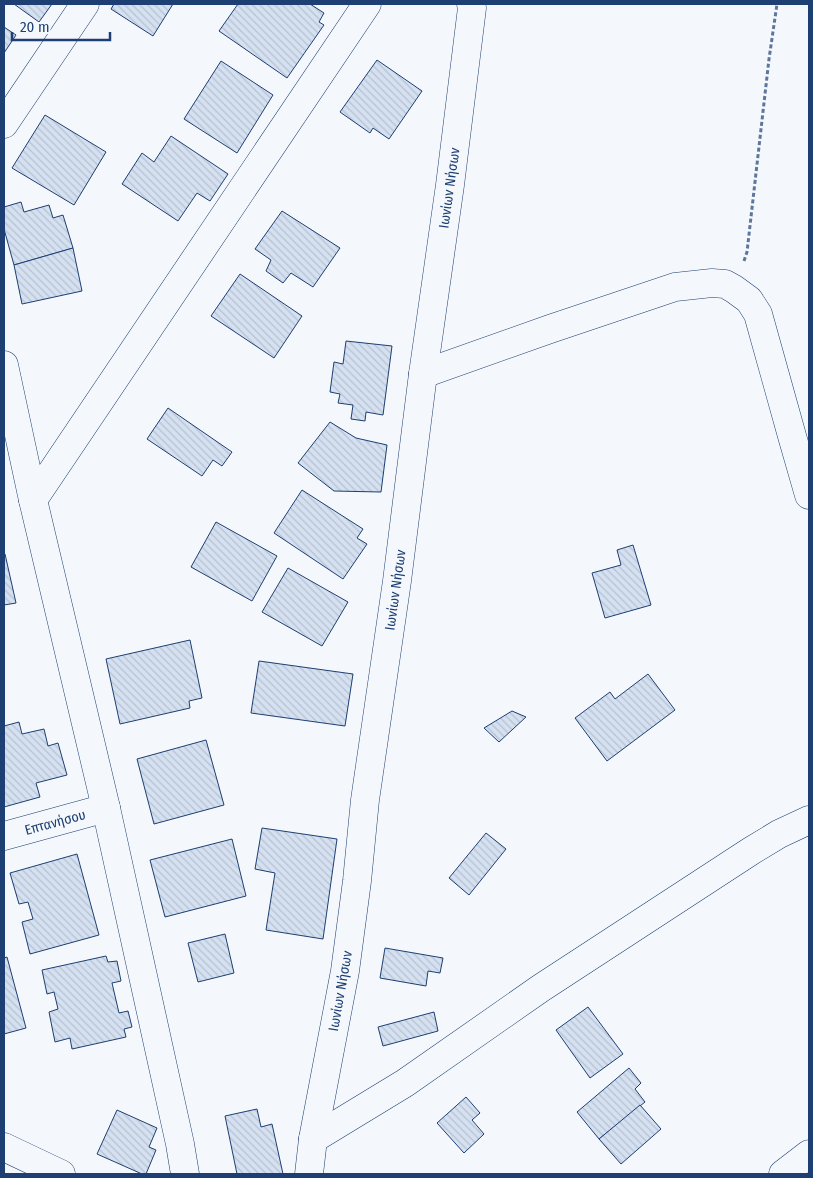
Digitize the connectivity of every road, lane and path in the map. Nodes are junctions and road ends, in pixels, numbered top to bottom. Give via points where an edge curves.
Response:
1 (85, 4) edge
2 (367, 4) edge
3 (471, 4) edge
4 (777, 4) edge
5 (4, 124) edge
6 (734, 289) junction
7 (4, 365) edge
8 (423, 374) junction
9 (809, 495) edge
10 (33, 500) junction
11 (106, 808) junction
12 (809, 820) edge
13 (4, 836) edge
14 (313, 1140) junction
15 (4, 1147) edge
16 (809, 1154) edge
17 (61, 1174) edge
18 (185, 1174) edge
19 (309, 1174) edge
20 (784, 1174) edge

1 - 5 street
2 - 10 street
3 - 8 street, Ιωνίων Νήσων via 454,156
4 - 6 path via 747,252
6 - 8 street via 712,283 676,287
6 - 9 street via 758,314
7 - 10 street
8 - 14 street, Ιωνίων Νήσων via 345,970
10 - 11 street
11 - 13 street, Επτανήσου
11 - 18 street
12 - 14 street via 751,851 541,988 405,1083
14 - 19 street, Ιωνίων Νήσων
15 - 17 street
16 - 20 street

